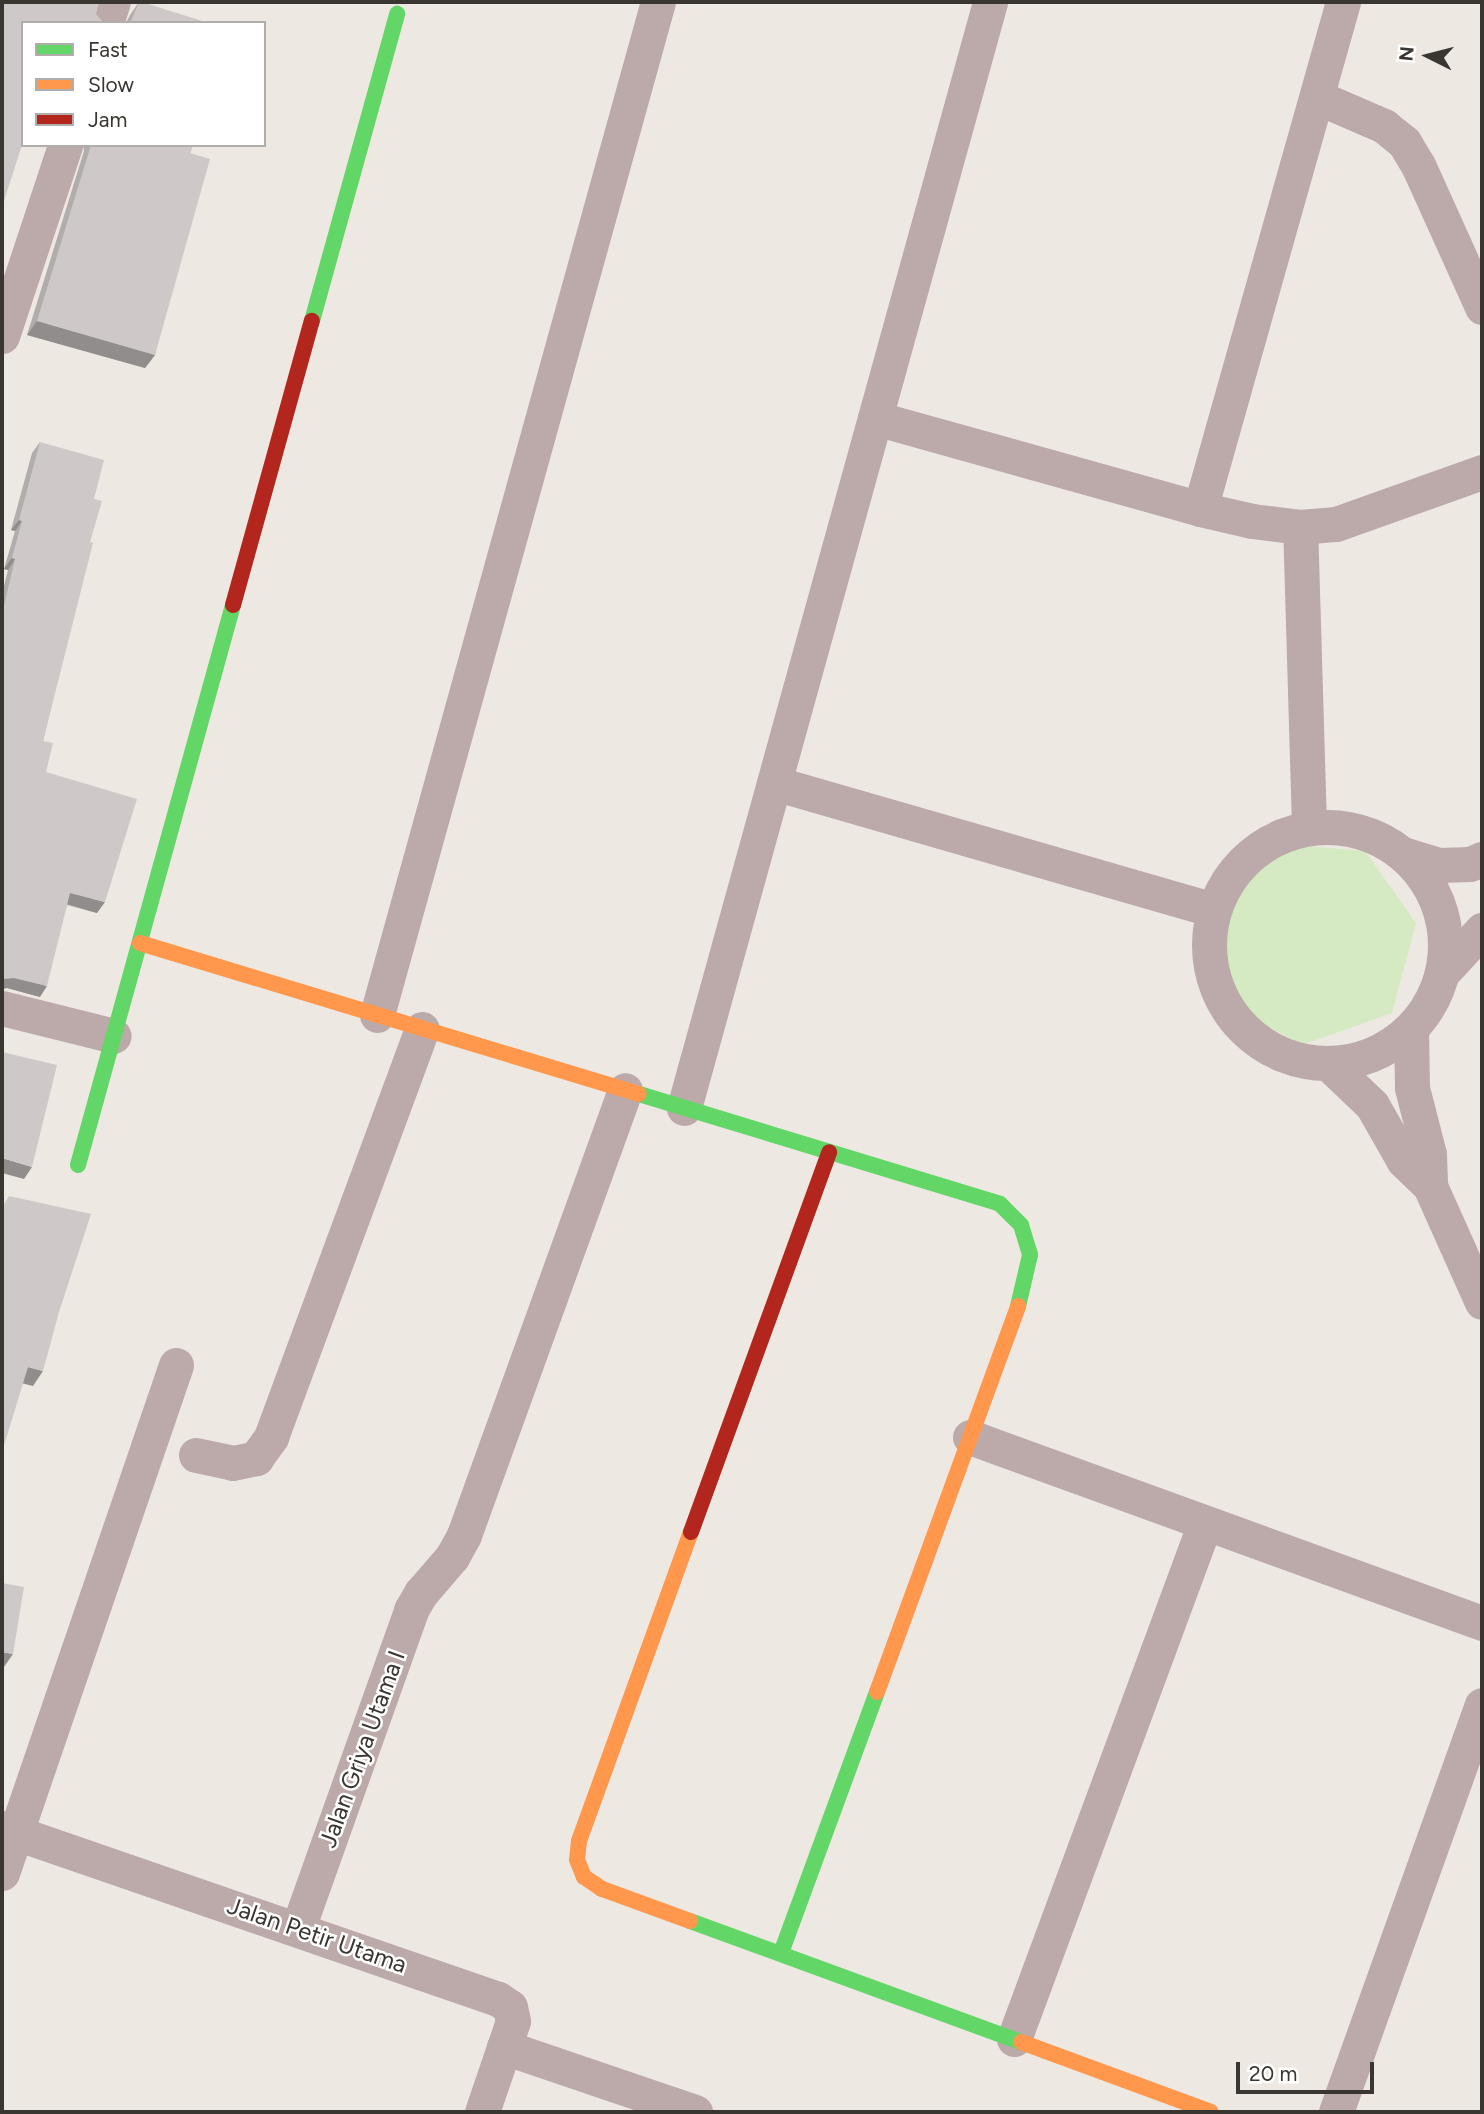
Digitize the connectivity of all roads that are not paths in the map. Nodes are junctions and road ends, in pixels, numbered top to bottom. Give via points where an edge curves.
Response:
1 (113, 2) edge
2 (657, 2) edge
3 (990, 2) edge
4 (1343, 2) edge
5 (397, 14) dead end
6 (107, 21) edge
7 (1317, 96) junction
8 (64, 147) edge
9 (1482, 307) edge
10 (2, 336) edge
11 (875, 418) junction
12 (1482, 472) edge
13 (1200, 509) junction
14 (1300, 527) junction
15 (774, 783) junction
16 (1308, 826) junction
17 (1406, 855) junction
18 (1482, 859) edge
19 (1213, 910) junction
20 (1482, 930) edge
21 (140, 943) junction
22 (1442, 973) junction
23 (2, 1008) edge
24 (377, 1015) junction
25 (1411, 1028) junction
26 (422, 1029) junction
27 (114, 1036) junction
28 (1331, 1065) junction
29 (625, 1090) junction
30 (684, 1108) junction
31 (829, 1152) junction
32 (78, 1165) dead end
33 (1430, 1186) junction
34 (1482, 1302) edge
35 (176, 1366) dead end
36 (970, 1437) junction
37 (196, 1455) dead end
38 (1205, 1523) junction
39 (1482, 1623) edge
40 (1482, 1705) edge
41 (9, 1830) edge
42 (2, 1873) edge
43 (298, 1928) junction
44 (781, 1953) junction
45 (1014, 2039) junction
46 (504, 2047) junction
47 (482, 2112) edge
48 (695, 2112) edge
49 (1211, 2112) edge
50 (1336, 2112) edge

1 - 6 street
2 - 24 street
3 - 11 street
4 - 7 street
5 - 21 street
7 - 9 street via 1384,126 1404,142
7 - 13 street
8 - 10 street
11 - 13 street
11 - 15 street
12 - 14 street via 1336,524
13 - 14 street
14 - 16 street
15 - 19 street
15 - 30 street
16 - 17 street via 1343,826 1376,836
16 - 19 street via 1259,846 1224,885
17 - 18 street via 1439,865
17 - 22 street via 1426,880 1440,909 1445,941
19 - 28 street via 1210,966 1232,1017 1252,1038 1276,1053
20 - 22 street
21 - 24 street
21 - 27 street
22 - 25 street via 1431,1003
23 - 27 street
24 - 26 street
25 - 28 street via 1375,1054
25 - 33 street via 1412,1088 1429,1154
26 - 29 street
26 - 37 street via 271,1437 256,1458 233,1463
27 - 32 street
28 - 33 street via 1372,1105 1404,1161
29 - 30 street
29 - 43 street, Jalan Griya Utama I via 464,1535 411,1610
30 - 31 street
31 - 36 street via 1000,1204 1021,1225 1030,1255 1024,1289
31 - 44 street via 579,1841 577,1860 584,1877 602,1889
33 - 34 street
35 - 41 street
36 - 38 street
36 - 44 street
38 - 39 street
38 - 45 street
40 - 50 street
41 - 42 street
41 - 43 street, Jalan Petir Utama
43 - 46 street, Jalan Petir Utama via 498,1999 510,2007 513,2021
44 - 45 street
45 - 49 street
46 - 47 street, Jalan Petir Utama
46 - 48 street

